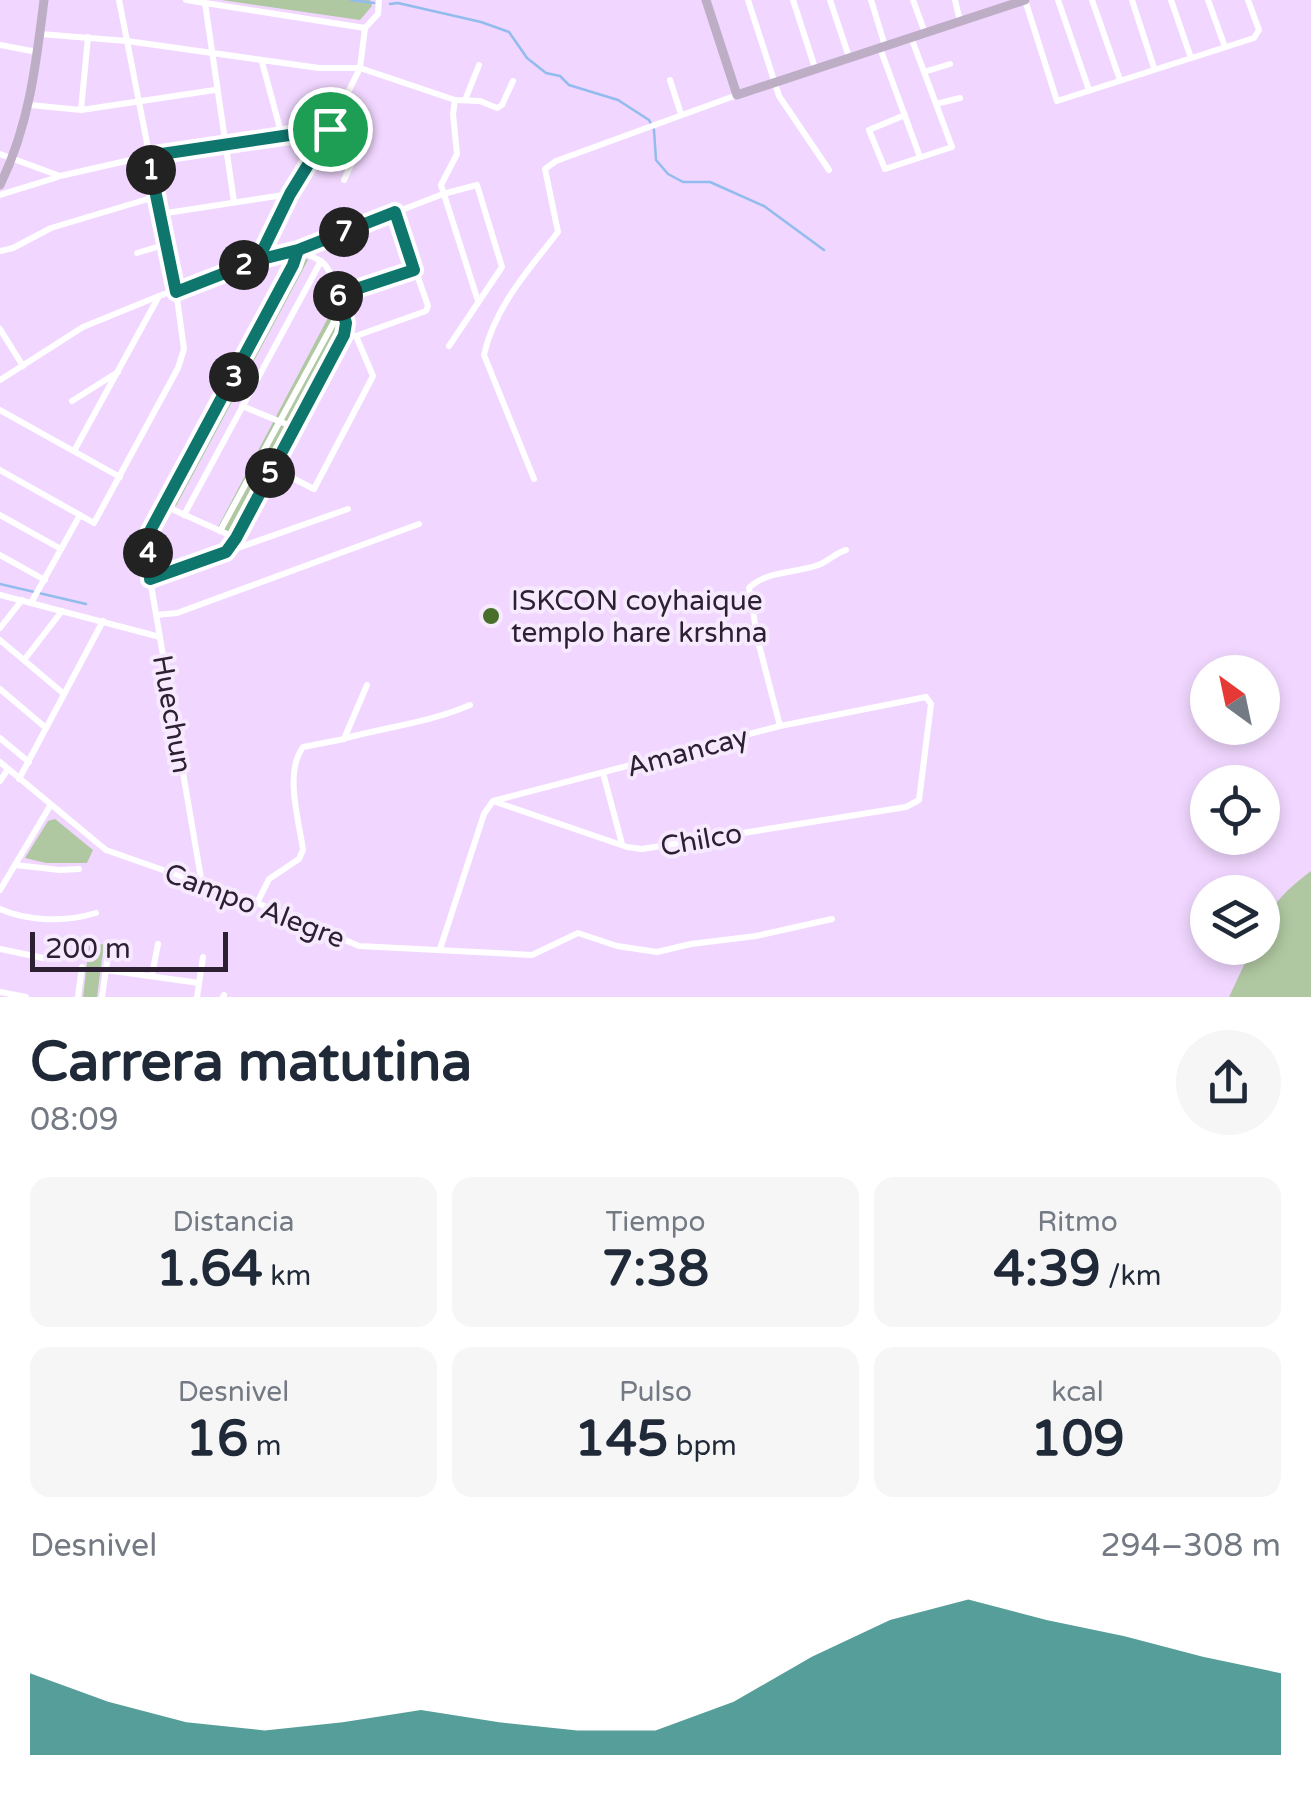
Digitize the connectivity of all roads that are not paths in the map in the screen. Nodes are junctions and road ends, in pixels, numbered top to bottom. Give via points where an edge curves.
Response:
1 (44, 0) edge
2 (120, 0) edge
3 (186, 0) edge
4 (379, 0) edge
5 (708, 0) edge
6 (748, 0) edge
7 (793, 0) edge
8 (830, 0) edge
9 (871, 0) edge
10 (913, 0) edge
11 (954, 0) edge
12 (1025, 0) edge
13 (1058, 0) edge
14 (1092, 0) edge
15 (1132, 0) edge
16 (1171, 0) edge
17 (1208, 0) edge
18 (1248, 0) edge
19 (205, 3) junction
20 (960, 21) junction
21 (366, 28) junction
22 (925, 32) junction
23 (40, 34) junction
24 (88, 37) junction
25 (911, 37) junction
26 (127, 41) junction
27 (0, 45) edge
28 (882, 46) junction
29 (1226, 47) junction
30 (38, 52) junction
31 (211, 55) junction
32 (850, 58) junction
33 (1191, 58) junction
34 (262, 62) junction
35 (950, 64) dead end
36 (479, 66) dead end
37 (360, 68) junction
38 (815, 68) junction
39 (1154, 68) junction
40 (924, 72) junction
41 (670, 80) dead end
42 (1120, 80) junction
43 (513, 81) dead end
44 (775, 82) junction
45 (216, 90) junction
46 (1089, 90) junction
47 (737, 94) junction
48 (960, 98) dead end
49 (455, 100) junction
50 (465, 100) junction
51 (138, 101) junction
52 (30, 104) junction
53 (936, 104) junction
54 (82, 110) junction
55 (681, 114) junction
56 (905, 115) junction
57 (330, 129) junction
58 (282, 136) junction
59 (224, 144) junction
60 (0, 154) edge
61 (148, 156) junction
62 (920, 157) junction
63 (13, 158) junction
64 (828, 170) dead end
65 (60, 176) junction
66 (344, 180) dead end
67 (0, 185) edge
68 (290, 194) junction
69 (443, 194) junction
70 (0, 195) edge
71 (158, 196) junction
72 (234, 202) junction
73 (395, 212) junction
74 (160, 214) junction
75 (167, 244) junction
76 (0, 250) edge
77 (298, 250) junction
78 (136, 253) dead end
79 (258, 260) junction
80 (321, 261) junction
81 (414, 270) junction
82 (176, 292) junction
83 (338, 295) junction
84 (159, 296) junction
85 (478, 302) junction
86 (342, 307) junction
87 (0, 328) edge
88 (344, 335) junction
89 (356, 336) junction
90 (448, 346) dead end
91 (23, 366) junction
92 (120, 371) junction
93 (0, 380) edge
94 (226, 391) junction
95 (72, 400) dead end
96 (244, 402) junction
97 (0, 410) edge
98 (278, 421) junction
99 (296, 428) junction
100 (74, 451) junction
101 (273, 468) junction
102 (1, 472) edge
103 (120, 477) junction
104 (534, 479) dead end
105 (164, 506) junction
106 (348, 509) dead end
107 (0, 515) edge
108 (80, 515) junction
109 (184, 515) junction
110 (420, 524) dead end
111 (220, 532) junction
112 (236, 538) junction
113 (62, 549) junction
114 (846, 550) dead end
115 (226, 552) junction
116 (0, 555) edge
117 (150, 579) junction
118 (45, 580) junction
119 (0, 595) edge
120 (28, 601) junction
121 (62, 611) junction
122 (156, 615) junction
123 (103, 621) junction
124 (0, 628) edge
125 (160, 637) junction
126 (0, 640) edge
127 (24, 660) junction
128 (366, 685) dead end
129 (0, 689) edge
130 (64, 694) junction
131 (470, 705) dead end
132 (780, 726) junction
133 (46, 728) junction
134 (0, 738) edge
135 (344, 739) junction
136 (0, 762) edge
137 (29, 762) junction
138 (8, 768) junction
139 (603, 773) junction
140 (19, 780) junction
141 (0, 781) edge
142 (493, 801) junction
143 (915, 805) joint
144 (50, 806) junction
145 (622, 845) junction
146 (15, 865) junction
147 (80, 869) dead end
148 (202, 884) junction
149 (0, 890) edge
150 (257, 903) junction
151 (0, 908) edge
152 (96, 912) dead end
153 (832, 918) dead end
154 (158, 944) dead end
155 (109, 948) dead end
156 (440, 948) junction
157 (0, 949) edge
158 (202, 957) dead end
159 (43, 958) dead end
160 (82, 967) dead end
161 (106, 970) junction
162 (152, 976) junction
163 (199, 984) junction
164 (0, 992) edge
165 (26, 997) edge
166 (78, 997) edge
167 (102, 997) edge
168 (197, 997) edge

1 - 23 street
2 - 26 street
3 - 19 street
4 - 21 street
5 - 47 street
6 - 44 street
7 - 38 street
8 - 32 street
9 - 28 street
10 - 22 street
11 - 20 street
12 - 20 street
12 - 46 street via 1057,100
13 - 46 street
14 - 42 street
15 - 39 street
16 - 33 street
17 - 29 street
18 - 29 street via 1259,34
19 - 21 street
19 - 31 street
20 - 22 street
21 - 37 street
22 - 25 street
23 - 24 street
23 - 30 street
24 - 26 street
24 - 54 street
25 - 28 street
25 - 40 street
26 - 31 street
26 - 51 street
27 - 30 street
28 - 32 street
28 - 56 street
29 - 33 street
30 - 52 street
31 - 34 street
31 - 45 street
32 - 38 street
33 - 39 street
34 - 37 street
34 - 58 street
35 - 40 street
36 - 50 street
37 - 49 street
37 - 57 street
38 - 44 street
39 - 42 street
40 - 53 street
41 - 55 street
42 - 46 street
43 - 50 street via 500,107
44 - 47 street
44 - 64 street
45 - 51 street
45 - 59 street
47 - 55 street
48 - 53 street
49 - 50 street
49 - 69 street via 458,154 442,180
51 - 54 street
51 - 61 street
52 - 54 street
52 - 63 street
53 - 62 street via 952,146
55 - 104 street via 544,169 558,232 518,283 484,354
56 - 62 street
56 - 62 street via 869,130 884,170
57 - 58 street
57 - 66 street via 352,127 364,136
57 - 68 street
58 - 59 street
59 - 61 street
59 - 72 street
60 - 63 street
61 - 65 street
61 - 71 street
63 - 65 street
63 - 67 street
65 - 70 street
68 - 72 street
68 - 79 street
69 - 73 street
69 - 85 street
69 - 85 street via 477,185 502,267
71 - 74 street
71 - 76 street
72 - 74 street
73 - 77 street
73 - 81 street
74 - 75 street
75 - 78 street
75 - 82 street
77 - 79 street
77 - 80 street
77 - 94 street
79 - 82 street
80 - 83 street
80 - 96 street
81 - 83 street
81 - 89 street via 426,311
82 - 84 street
82 - 103 street via 184,349
83 - 86 street
84 - 91 street via 82,327
84 - 92 street
85 - 90 street
86 - 88 street
86 - 98 street
87 - 91 street
88 - 89 street
88 - 99 street
89 - 101 street via 373,376 314,489
91 - 93 street
92 - 95 street
92 - 100 street
94 - 96 street
94 - 105 street
96 - 98 street
96 - 109 street
97 - 100 street
98 - 99 street
98 - 111 street
99 - 101 street
100 - 103 street
101 - 112 street
102 - 108 street
103 - 108 street via 94,523
105 - 109 street
105 - 117 street, Huechun via 149,533
106 - 115 street
107 - 113 street
108 - 113 street
109 - 111 street
110 - 122 street
111 - 112 street
112 - 115 street
113 - 118 street
114 - 132 street via 749,588
115 - 117 street
116 - 118 street
117 - 122 street, Huechun
118 - 120 street
119 - 120 street
120 - 121 street
120 - 124 street
121 - 123 street
121 - 127 street
122 - 125 street, Huechun
123 - 125 street
123 - 130 street
125 - 148 street, Huechun
126 - 127 street
127 - 130 street
128 - 135 street
129 - 133 street
130 - 133 street
131 - 135 street
132 - 139 street, Amancay
132 - 143 street, Amancay via 926,698 932,711
133 - 137 street
134 - 137 street
135 - 150 street via 297,755 303,850 268,879
136 - 138 street, Campo Alegre
137 - 140 street
138 - 140 street, Campo Alegre
138 - 141 street
139 - 142 street, Amancay
139 - 145 street
140 - 144 street, Campo Alegre
142 - 145 street, Chilco
142 - 156 street
143 - 145 street, Chilco via 642,849
144 - 146 street
144 - 148 street, Campo Alegre via 106,850
146 - 147 street
146 - 149 street
148 - 150 street, Campo Alegre
150 - 156 street, Campo Alegre via 360,946
151 - 152 street via 54,919
153 - 156 street, Campo Alegre via 657,952 578,933 532,954
154 - 162 street
155 - 161 street
157 - 159 street
158 - 163 street
160 - 166 street
161 - 162 street
161 - 167 street
162 - 163 street
163 - 168 street
164 - 165 street

